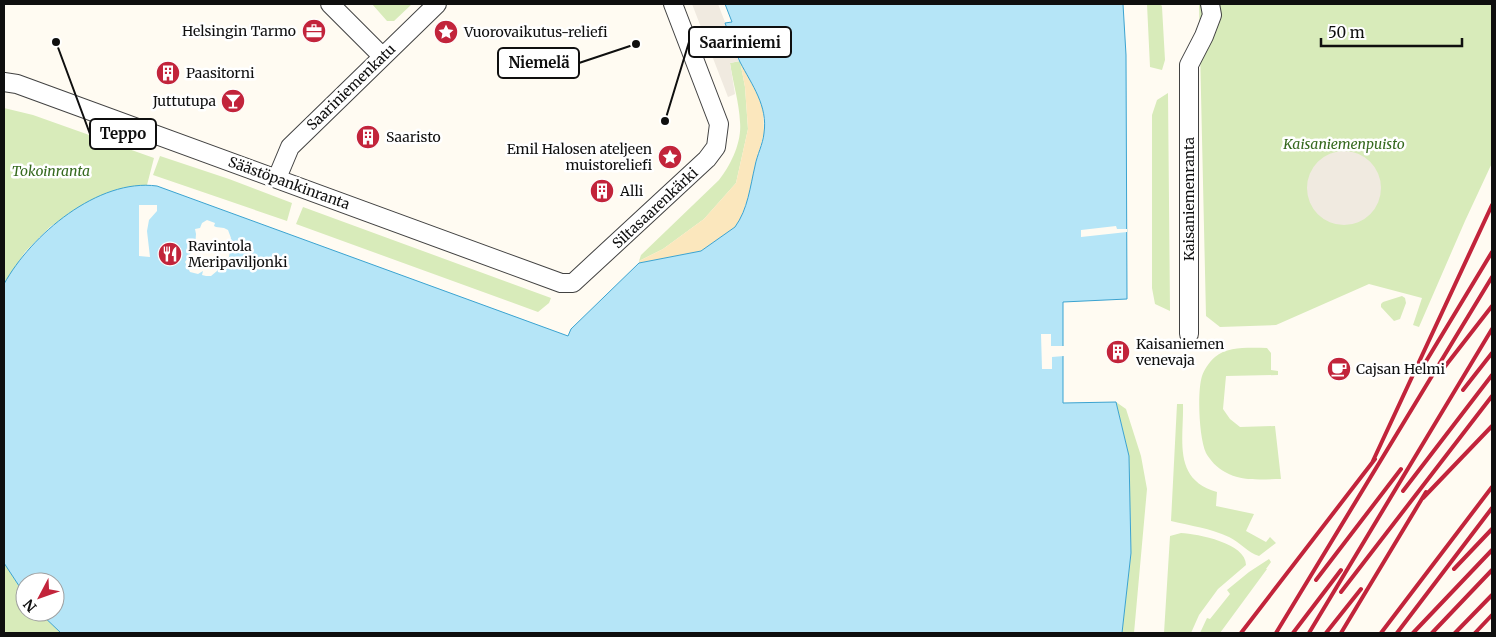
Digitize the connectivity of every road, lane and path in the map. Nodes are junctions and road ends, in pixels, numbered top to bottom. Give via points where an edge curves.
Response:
1 (330, 4) edge
2 (437, 4) edge
3 (672, 4) edge
4 (1210, 4) edge
5 (382, 56) junction
6 (4, 82) edge
7 (277, 178) junction
8 (573, 283) joint
9 (1190, 334) dead end

1 - 5 street
2 - 5 street, Saariniemenkatu
3 - 8 street, Siltasaarenkärki via 719,124 716,147 708,159
4 - 9 street, Kaisaniemenranta via 1212,15 1189,65
5 - 7 street, Saariniemenkatu via 290,147
6 - 7 street, Säästöpankinranta
7 - 8 street, Säästöpankinranta via 561,283

